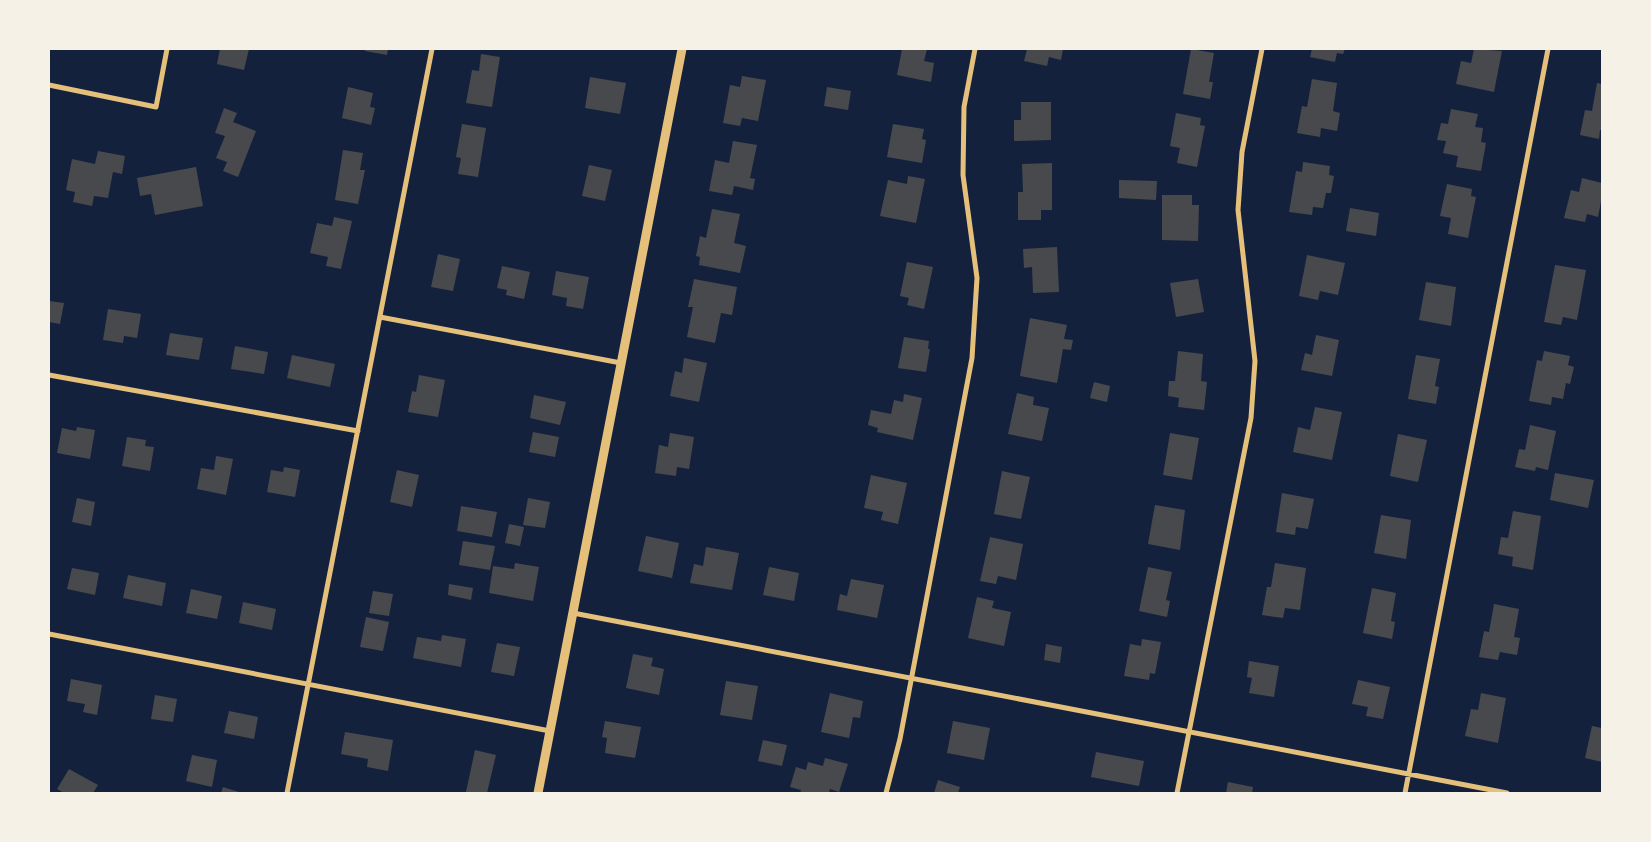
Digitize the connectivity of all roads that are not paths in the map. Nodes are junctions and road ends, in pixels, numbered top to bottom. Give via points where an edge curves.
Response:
1 (167, 49) edge
2 (432, 49) edge
3 (682, 49) edge
4 (975, 49) edge
5 (1262, 49) edge
6 (1548, 49) edge
7 (49, 85) edge
8 (380, 317) junction
9 (621, 363) junction
10 (49, 375) edge
11 (358, 431) junction
12 (573, 613) junction
13 (49, 634) edge
14 (912, 679) junction
15 (308, 684) junction
16 (550, 731) junction
17 (1189, 733) junction
18 (1408, 776) junction
19 (287, 793) edge
20 (538, 793) edge
21 (886, 793) edge
22 (1177, 793) edge
23 (1405, 793) edge
24 (1506, 793) edge

1 - 7 street via 156,107
2 - 8 street
3 - 9 street
4 - 14 street via 964,106 963,155 977,278 972,358
5 - 17 street via 1242,152 1238,210 1255,361 1251,418
6 - 18 street
8 - 9 street
8 - 11 street
9 - 12 street
10 - 11 street
11 - 15 street
12 - 14 street
12 - 16 street
13 - 15 street
14 - 17 street
14 - 21 street
15 - 16 street
15 - 19 street
16 - 20 street
17 - 18 street
17 - 22 street
18 - 23 street
18 - 24 street

